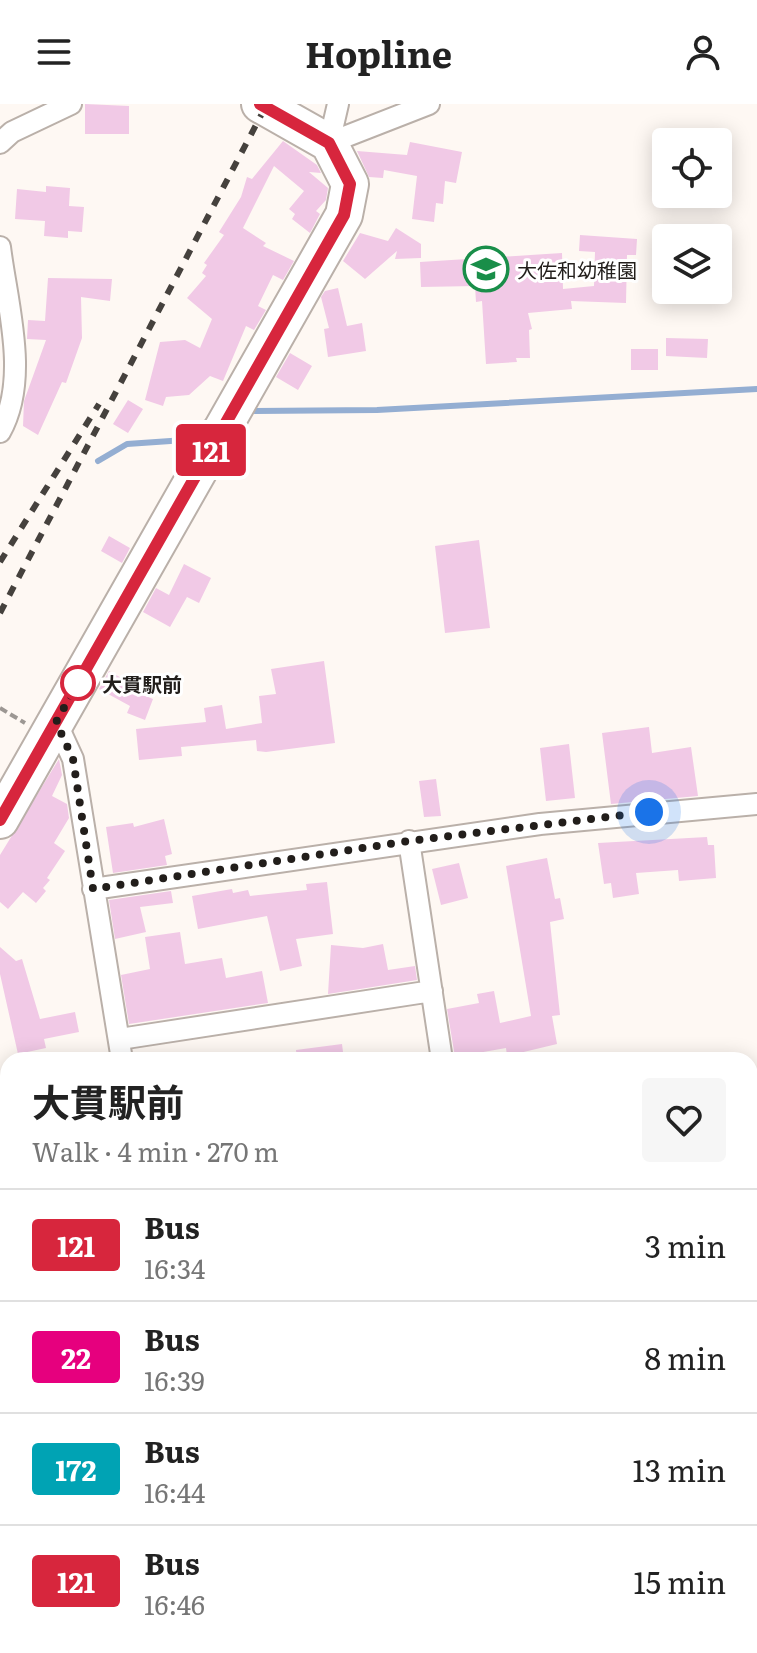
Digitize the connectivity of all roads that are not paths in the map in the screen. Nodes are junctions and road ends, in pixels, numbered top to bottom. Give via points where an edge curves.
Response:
1 (71, 104) edge
2 (260, 104) edge
3 (338, 104) edge
4 (429, 104) edge
5 (0, 143) edge
6 (329, 143) junction
7 (0, 247) edge
8 (7, 370) edge
9 (0, 432) edge
10 (41, 723) junction
11 (757, 804) edge
12 (0, 820) edge
13 (409, 841) junction
14 (93, 889) junction
15 (432, 991) junction
16 (121, 1050) edge
17 (441, 1052) edge

1 - 5 street
2 - 6 highway
3 - 6 street
4 - 6 street
6 - 10 highway via 350,184 344,215
7 - 8 street
8 - 9 street via 13,403
10 - 12 highway
10 - 14 street via 73,759
11 - 13 street
13 - 14 street
13 - 15 street
14 - 16 street
15 - 16 street
15 - 17 street

